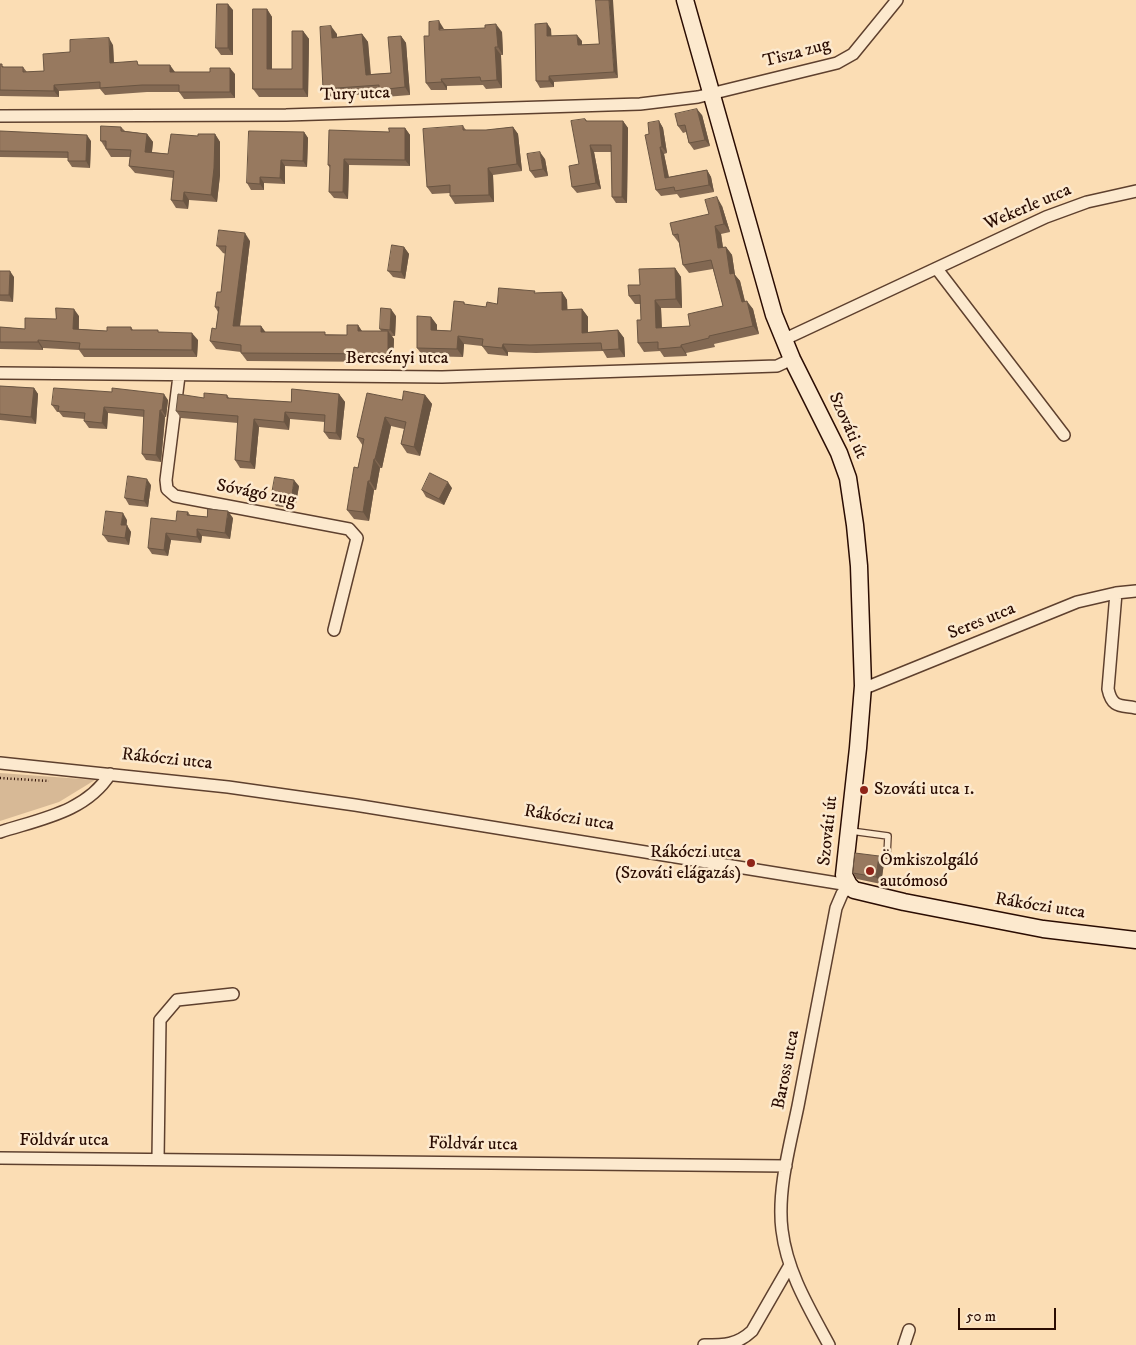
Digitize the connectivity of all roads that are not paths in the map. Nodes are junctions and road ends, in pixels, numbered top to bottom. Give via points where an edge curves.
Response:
1 (685, 0) edge
2 (898, 0) edge
3 (711, 94) junction
4 (0, 116) edge
5 (1136, 190) edge
6 (936, 269) junction
7 (785, 339) junction
8 (792, 359) junction
9 (0, 373) edge
10 (179, 376) junction
11 (1064, 435) dead end
12 (1136, 591) edge
13 (1116, 593) junction
14 (334, 630) dead end
15 (862, 686) junction
16 (1136, 708) edge
17 (0, 763) edge
18 (110, 774) junction
19 (849, 831) junction
20 (0, 832) edge
21 (887, 855) dead end
22 (849, 885) junction
23 (1136, 940) edge
24 (233, 994) dead end
25 (0, 1158) edge
26 (158, 1159) junction
27 (786, 1166) junction
28 (790, 1265) junction
29 (909, 1330) dead end
30 (704, 1345) edge
31 (829, 1345) edge
32 (904, 1345) edge

1 - 3 main road, Szováti út
2 - 3 street, Tisza zug via 853,54 836,63
3 - 4 street, Tury utca via 640,104 286,114
3 - 7 main road, Szováti út via 768,296
5 - 6 street, Wekerle utca via 1067,208
6 - 7 street, Wekerle utca
6 - 11 street
7 - 8 main road, Szováti út
8 - 10 street, Bercsényi utca via 777,366 442,377
8 - 15 main road, Szováti út via 825,423 848,478 859,566
9 - 10 street, Bercsényi utca
10 - 14 street, Sóvágó zug via 167,489 174,496 349,529 357,538
12 - 13 street, Seres utca
13 - 15 street, Seres utca via 1077,602 870,686
13 - 16 street via 1108,689 1115,704
15 - 19 main road, Szováti út
17 - 18 street, Rákóczi utca
18 - 20 street, Rákóczi utca via 96,792 72,809
18 - 22 street, Rákóczi utca via 356,805
19 - 21 lane via 888,836
19 - 22 main road, Szováti út via 844,875
22 - 23 main road, Rákóczi utca via 862,893 961,914 1043,929
22 - 27 street, Baross utca via 836,908
24 - 26 street via 177,1000 160,1020
25 - 26 street, Földvár utca
26 - 27 street, Földvár utca
27 - 28 street, Baross utca via 781,1218
28 - 30 street via 746,1337 737,1343
28 - 31 street, Baross utca via 803,1298
29 - 32 street

